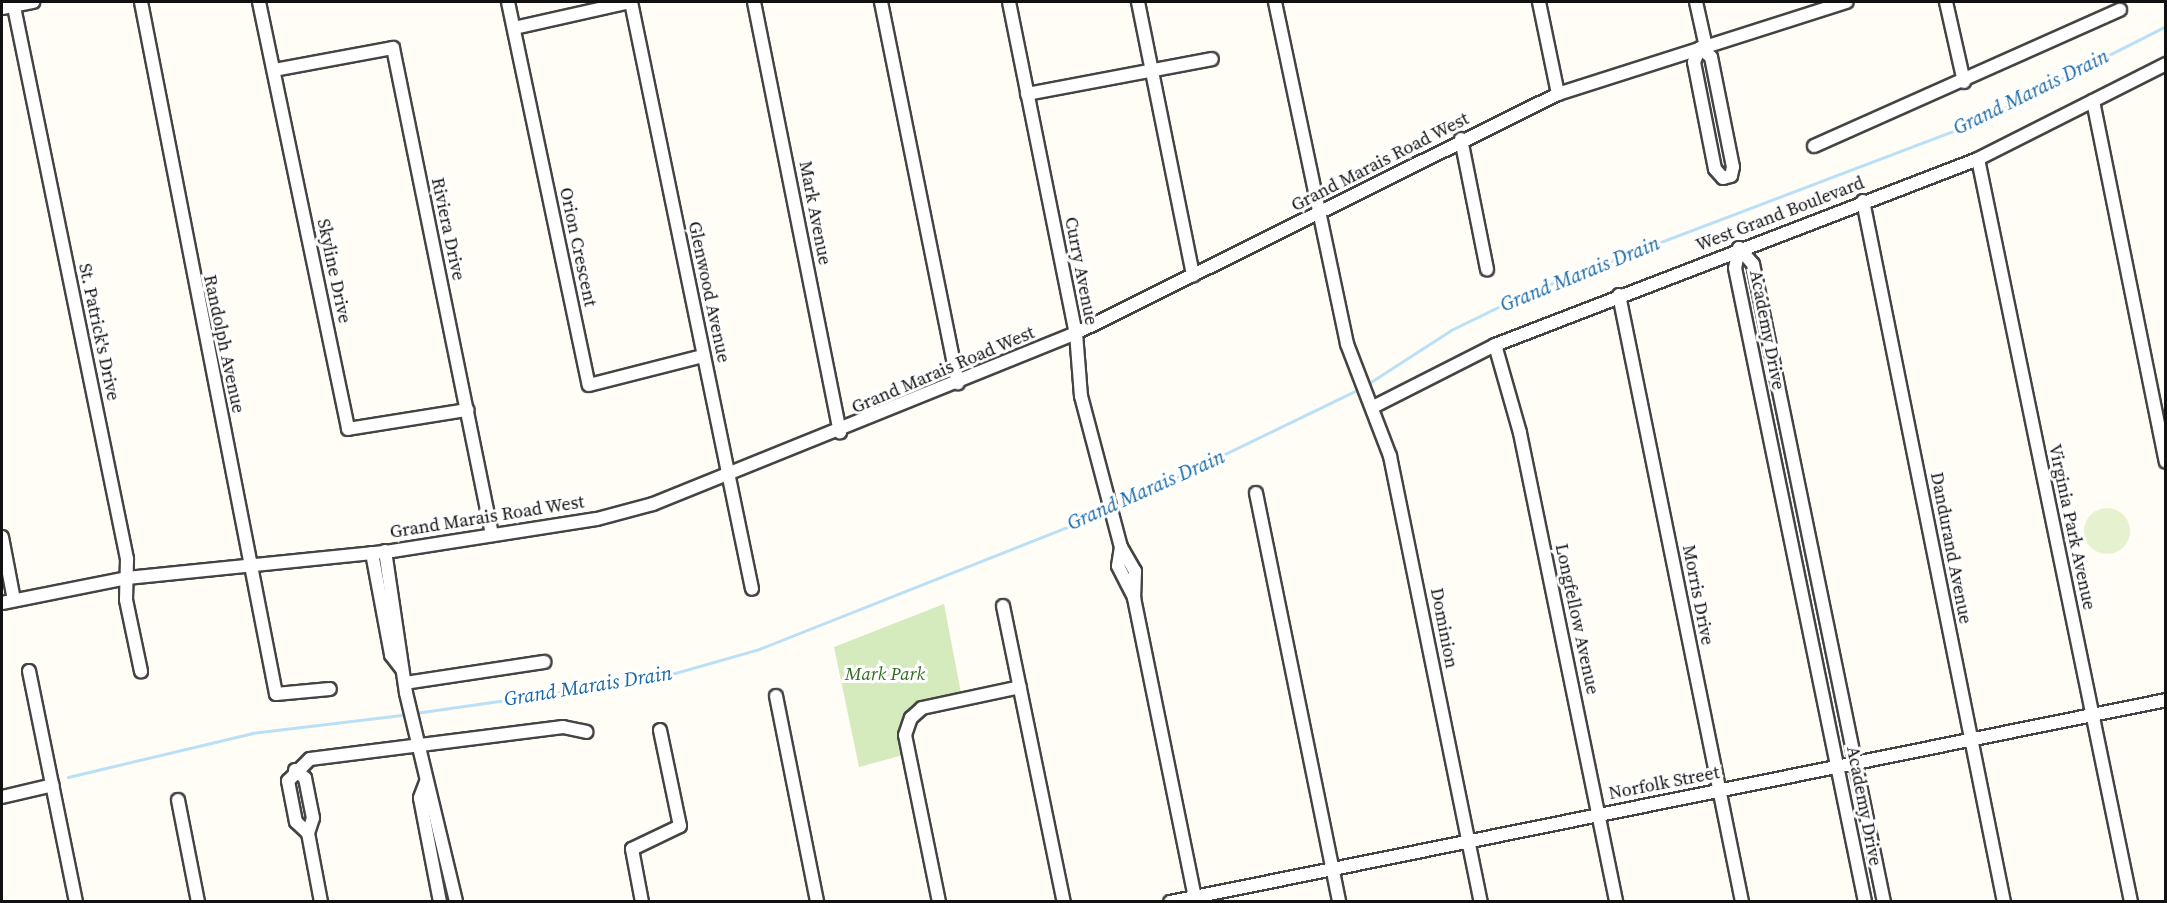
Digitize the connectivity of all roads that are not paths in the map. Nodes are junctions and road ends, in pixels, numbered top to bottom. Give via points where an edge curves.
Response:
1 (33, 2) edge
2 (141, 2) edge
3 (259, 2) edge
4 (508, 2) edge
5 (631, 2) edge
6 (754, 2) edge
7 (881, 2) edge
8 (1009, 2) edge
9 (1138, 2) edge
10 (1275, 2) edge
11 (1539, 2) edge
12 (1696, 2) edge
13 (1847, 2) edge
14 (1946, 2) edge
15 (1833, 4) edge
16 (9, 5) edge
17 (2120, 10) dead end
18 (514, 28) junction
19 (1703, 47) junction
20 (1212, 59) dead end
21 (2166, 64) edge
22 (274, 70) junction
23 (1152, 70) junction
24 (1964, 82) junction
25 (1027, 94) junction
26 (1558, 94) junction
27 (2093, 100) junction
28 (1461, 139) junction
29 (1815, 146) dead end
30 (1978, 159) junction
31 (1863, 201) junction
32 (1318, 212) junction
33 (1739, 248) junction
34 (1487, 269) dead end
35 (1193, 276) junction
36 (1619, 295) junction
37 (1076, 333) junction
38 (1494, 345) junction
39 (703, 356) junction
40 (958, 383) junction
41 (1373, 407) junction
42 (466, 410) junction
43 (840, 432) junction
44 (2166, 462) edge
45 (728, 476) junction
46 (1256, 493) dead end
47 (492, 535) junction
48 (2, 537) edge
49 (385, 551) junction
50 (372, 553) junction
51 (251, 564) junction
52 (127, 578) junction
53 (753, 590) dead end
54 (8, 601) edge
55 (1003, 606) dead end
56 (544, 662) dead end
57 (402, 669) junction
58 (29, 671) dead end
59 (141, 671) dead end
60 (1020, 687) junction
61 (405, 688) junction
62 (330, 689) dead end
63 (776, 696) dead end
64 (2166, 699) edge
65 (2093, 714) junction
66 (660, 729) dead end
67 (586, 732) dead end
68 (1971, 739) junction
69 (417, 742) junction
70 (1855, 763) junction
71 (1838, 766) junction
72 (426, 782) junction
73 (52, 785) junction
74 (1719, 790) junction
75 (2, 797) edge
76 (178, 800) dead end
77 (1599, 815) junction
78 (1469, 841) junction
79 (1333, 869) junction
80 (1196, 899) edge
81 (76, 902) edge
82 (198, 902) edge
83 (321, 902) edge
84 (440, 902) edge
85 (456, 902) edge
86 (642, 902) edge
87 (817, 902) edge
88 (939, 902) edge
89 (1064, 902) edge
90 (1170, 902) edge
91 (1339, 902) edge
92 (1481, 902) edge
93 (1617, 902) edge
94 (1742, 902) edge
95 (1865, 902) edge
96 (1884, 902) edge
97 (2004, 902) edge
98 (2131, 902) edge

1 - 16 street
2 - 51 street, Randolph Avenue
3 - 22 street, Skyline Drive
4 - 18 street, Orion Crescent
5 - 18 street, Glenwood Avenue
5 - 39 street, Glenwood Avenue
6 - 43 street, Mark Avenue
7 - 40 street
8 - 25 street, Curry Avenue
9 - 23 street
10 - 32 street, Dominion
11 - 26 street
12 - 19 street
13 - 15 street, Grand Marais Road West
14 - 24 street
15 - 19 street, Grand Marais Road West
16 - 52 street, St. Patrick's Drive via 127,559
17 - 24 street
18 - 39 street, Orion Crescent via 589,385
19 - 19 street via 1694,62 1715,169 1724,178 1731,176 1733,167 1711,57
19 - 26 street, Grand Marais Road West
20 - 23 street
21 - 27 street, West Grand Boulevard
22 - 42 street, Skyline Drive via 348,429
22 - 42 street, Riviera Drive via 393,48
23 - 25 street
23 - 35 street
24 - 29 street
25 - 37 street, Curry Avenue
26 - 28 street, Grand Marais Road West
27 - 30 street, West Grand Boulevard
27 - 44 street
28 - 32 street, Grand Marais Road West
28 - 34 street
30 - 31 street, West Grand Boulevard
30 - 65 street, Virginia Park Avenue
31 - 33 street, West Grand Boulevard
31 - 68 street, Dandurand Avenue
32 - 35 street, Grand Marais Road West
32 - 41 street, Dominion via 1355,366
33 - 36 street, West Grand Boulevard
33 - 70 street, Academy Drive via 1753,264
33 - 71 street, Academy Drive via 1735,268
35 - 37 street, Grand Marais Road West
36 - 38 street, West Grand Boulevard
36 - 74 street, Morris Drive
37 - 40 street, Grand Marais Road West
37 - 80 street, Curry Avenue via 1083,406 1121,547 1134,571 1134,598
38 - 41 street, West Grand Boulevard
38 - 77 street, Longfellow Avenue via 1520,433
39 - 45 street, Glenwood Avenue
40 - 43 street, Grand Marais Road West
41 - 78 street, Dominion via 1390,456
42 - 47 street, Riviera Drive
43 - 45 street, Grand Marais Road West
45 - 47 street, Grand Marais Road West via 632,510
45 - 53 street, Glenwood Avenue
46 - 79 street
47 - 49 street, Grand Marais Road West
48 - 54 street
49 - 50 street, Grand Marais Road West
49 - 57 street
50 - 51 street, Grand Marais Road West
50 - 57 street via 391,655
51 - 52 street, Grand Marais Road West
51 - 62 street, Randolph Avenue via 276,694
52 - 54 street, Grand Marais Road West
52 - 59 street, St. Patrick's Drive via 126,600
55 - 60 street
56 - 61 street
57 - 61 street
58 - 73 street
60 - 88 street via 922,708 911,718 905,735
60 - 89 street
61 - 69 street
63 - 87 street
64 - 65 street, Norfolk Street
65 - 68 street, Norfolk Street
65 - 98 street, Virginia Park Avenue
66 - 86 street via 680,826 632,849
67 - 69 street via 563,727
68 - 70 street, Norfolk Street
68 - 97 street, Dandurand Avenue
69 - 72 street
69 - 83 street via 310,759 288,781 296,822 308,833
70 - 71 street, Norfolk Street
70 - 96 street, Academy Drive
71 - 74 street, Norfolk Street
71 - 95 street, Academy Drive
72 - 84 street via 420,798
72 - 85 street via 435,796
73 - 75 street
73 - 81 street
74 - 77 street, Norfolk Street
74 - 94 street, Morris Drive
76 - 82 street
77 - 78 street, Norfolk Street
77 - 93 street, Longfellow Avenue
78 - 79 street, Norfolk Street
78 - 92 street, Dominion
79 - 80 street, Norfolk Street
79 - 91 street
80 - 90 street, Norfolk Street

